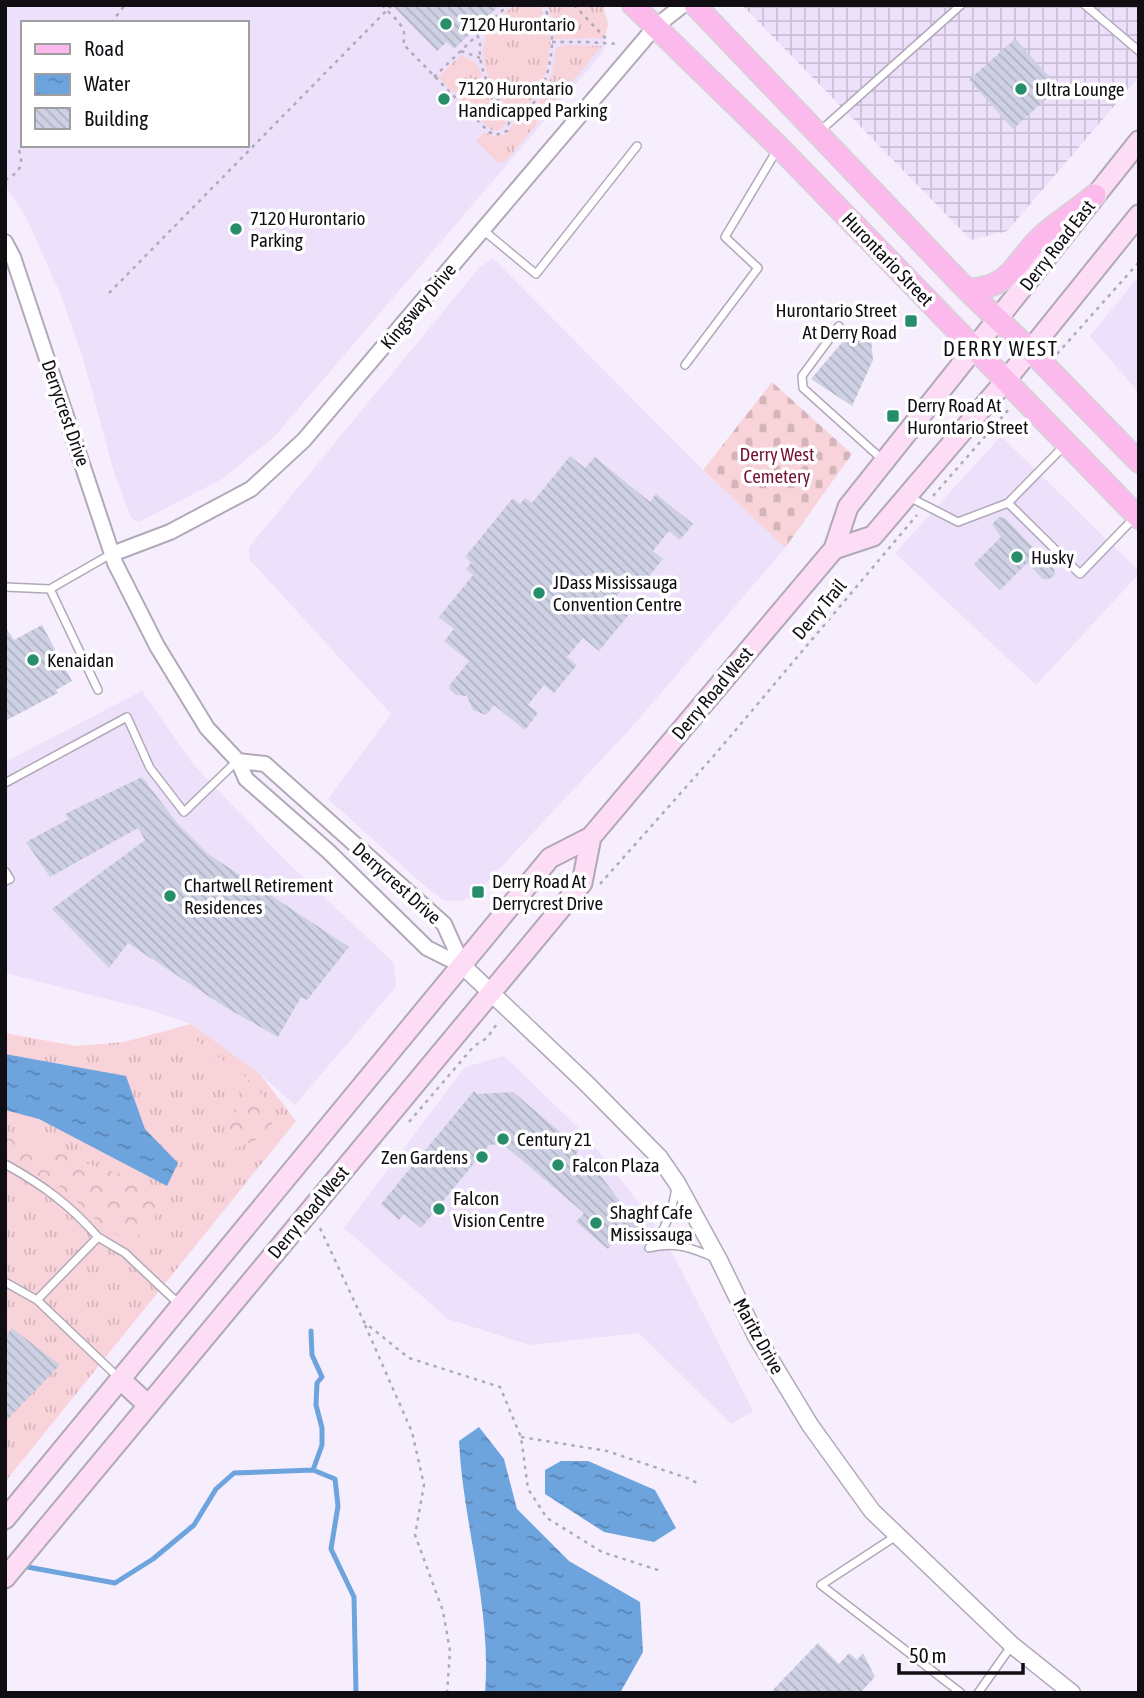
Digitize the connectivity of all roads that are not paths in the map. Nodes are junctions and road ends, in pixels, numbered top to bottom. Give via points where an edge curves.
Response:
1 (634, 5) edge
2 (683, 5) edge
3 (695, 5) edge
4 (961, 5) edge
5 (1085, 5) edge
6 (655, 27) junction
7 (1139, 51) edge
8 (817, 134) junction
9 (1139, 141) edge
10 (637, 146) dead end
11 (779, 147) junction
12 (1095, 195) junction
13 (1139, 215) edge
14 (483, 230) junction
15 (5, 242) edge
16 (967, 290) junction
17 (998, 320) junction
18 (839, 326) dead end
19 (976, 349) junction
20 (1030, 350) junction
21 (685, 365) dead end
22 (1014, 387) junction
23 (1067, 443) junction
24 (885, 461) junction
25 (1139, 462) edge
26 (917, 501) junction
27 (1008, 503) junction
28 (1138, 517) edge
29 (834, 549) junction
30 (112, 554) junction
31 (5, 587) edge
32 (50, 589) junction
33 (98, 690) dead end
34 (238, 761) junction
35 (5, 783) edge
36 (591, 837) junction
37 (5, 871) edge
38 (5, 881) edge
39 (463, 966) junction
40 (492, 993) junction
41 (5, 1164) edge
42 (677, 1183) junction
43 (98, 1237) junction
44 (719, 1260) junction
45 (5, 1283) edge
46 (37, 1300) junction
47 (181, 1307) junction
48 (121, 1380) junction
49 (148, 1405) junction
50 (5, 1519) edge
51 (896, 1536) junction
52 (5, 1577) edge
53 (1012, 1645) junction
54 (961, 1693) edge
55 (978, 1693) edge
56 (1072, 1693) edge

1 - 6 main road, Hurontario Street
2 - 6 street, Kingsway Drive
3 - 8 main road, Hurontario Street
4 - 8 lane
5 - 7 lane
6 - 11 main road, Hurontario Street
6 - 14 street, Kingsway Drive
8 - 16 main road, Hurontario Street
9 - 12 main road, Derry Road East
10 - 14 lane via 536,274
11 - 19 main road, Hurontario Street
11 - 21 lane via 725,237 758,268
12 - 16 main road via 1042,236 1007,278 983,289
12 - 17 main road, Derry Road East
13 - 20 main road
14 - 30 street, Kingsway Drive via 304,440 251,489 170,532
15 - 30 street, Derrycrest Drive
16 - 17 main road, Hurontario Street
17 - 19 main road, Derry Road East
17 - 20 main road, Hurontario Street
18 - 24 lane via 802,376 803,388
19 - 22 main road, Hurontario Street
19 - 24 main road, Derry Road West
20 - 22 main road
20 - 25 main road, Hurontario Street
22 - 23 main road, Hurontario Street
22 - 26 main road
23 - 27 lane
23 - 28 main road, Hurontario Street
24 - 29 main road, Derry Road West via 848,507
26 - 27 lane via 958,522
26 - 29 main road via 873,536
27 - 28 lane via 1080,573
29 - 36 main road, Derry Road West
30 - 32 lane
30 - 34 street, Derrycrest Drive via 158,646 207,728
31 - 32 lane
32 - 33 lane
34 - 35 lane via 184,812 150,768 128,717
34 - 39 street, Derrycrest Drive via 246,779 283,808 426,948
34 - 39 street, Derrycrest Drive via 265,764 444,924
36 - 39 main road, Derry Road West via 550,858
36 - 40 main road, Derry Road West via 582,883
37 - 38 lane via 10,879
39 - 40 street, Maritz Drive
39 - 47 main road, Derry Road West
40 - 42 street, Maritz Drive via 633,1129
40 - 49 main road, Derry Road West
41 - 43 lane via 75,1211
42 - 44 street, Maritz Drive
42 - 44 lane via 668,1218 649,1248 686,1246
43 - 46 lane
43 - 47 lane via 125,1253
44 - 51 street, Maritz Drive via 756,1336 810,1425 872,1511
45 - 46 lane
46 - 48 lane
47 - 48 main road, Derry Road West
48 - 49 main road
48 - 50 main road, Derry Road West
49 - 52 main road, Derry Road West
51 - 53 street, Maritz Drive
51 - 54 lane via 821,1585
53 - 55 lane
53 - 56 street, Maritz Drive

